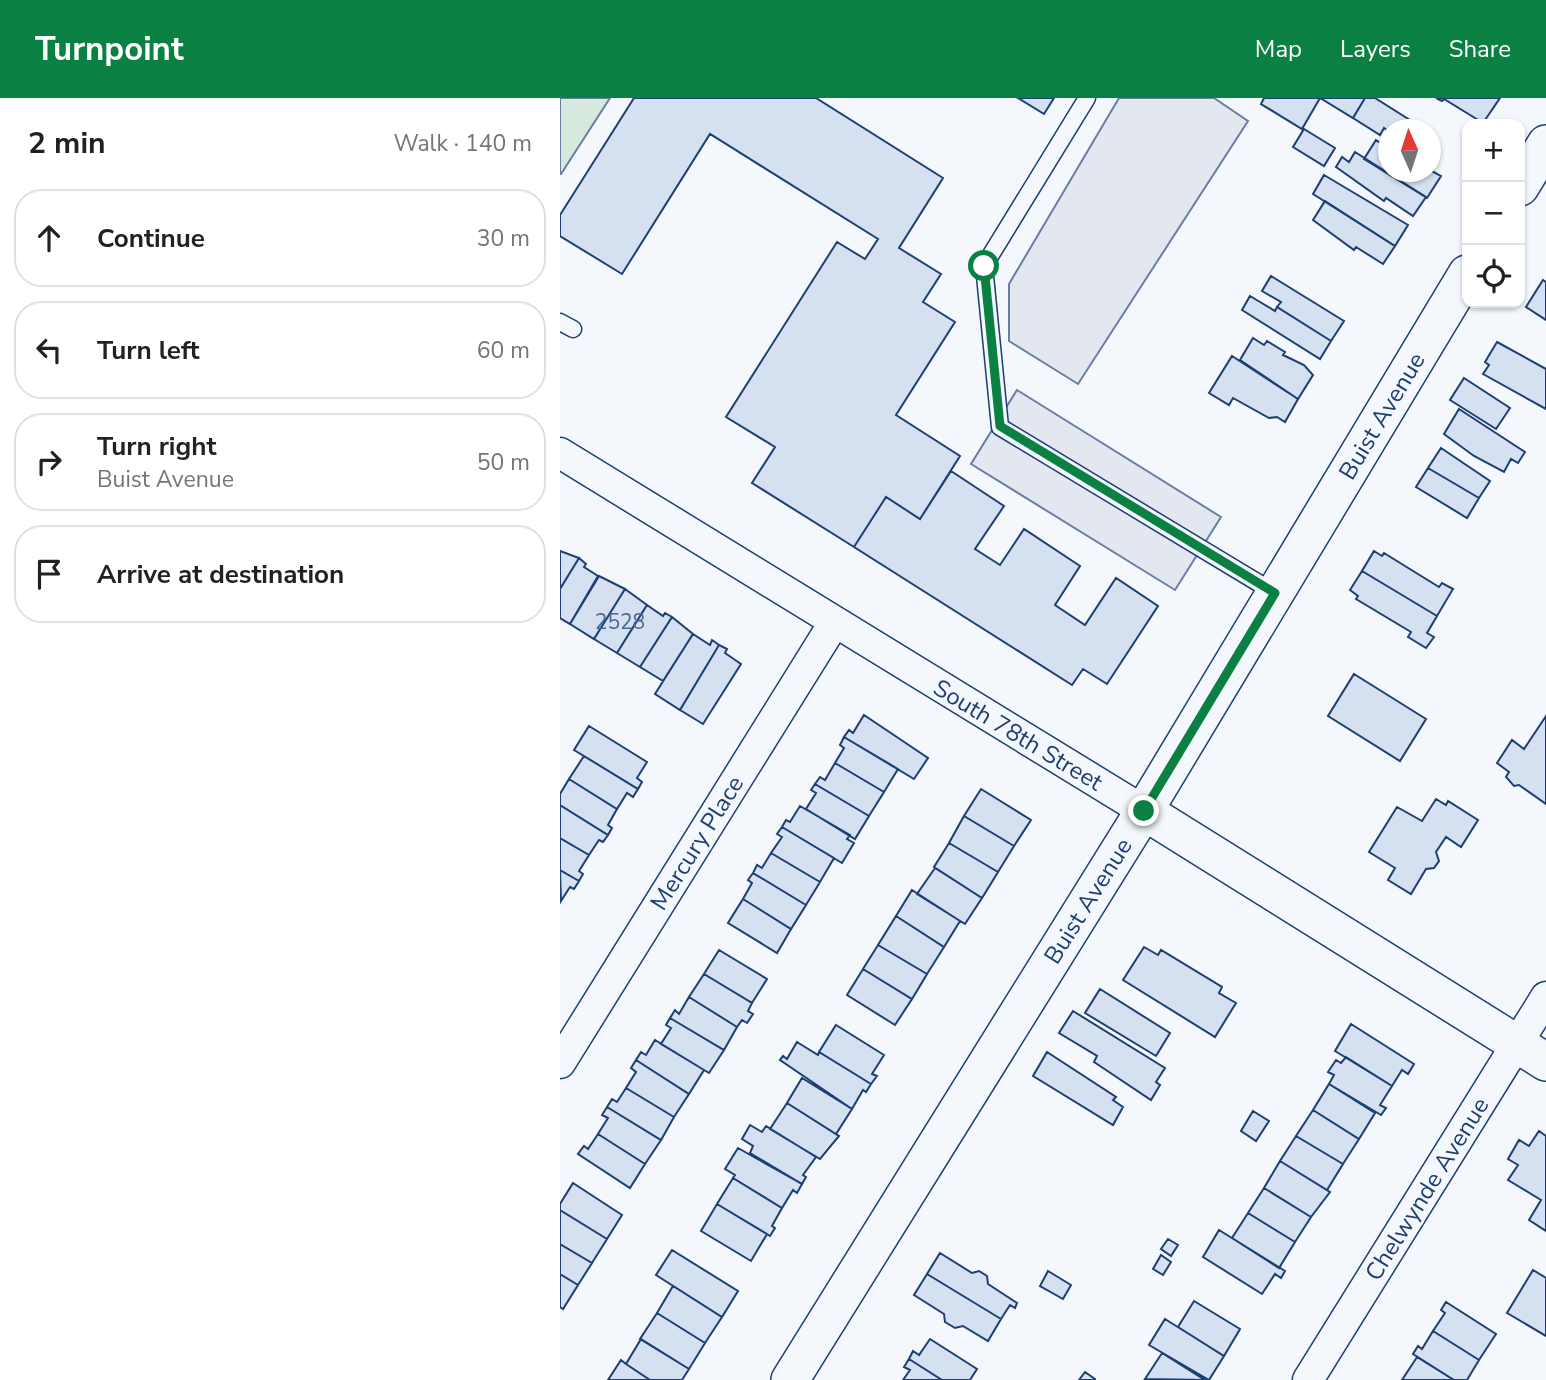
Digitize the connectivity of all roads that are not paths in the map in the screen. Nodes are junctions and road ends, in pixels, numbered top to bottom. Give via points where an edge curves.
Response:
1 (1087, 98) edge
2 (1546, 144) edge
3 (1523, 182) edge
4 (1462, 282) edge
5 (560, 453) edge
6 (1275, 593) junction
7 (834, 623) junction
8 (1144, 811) junction
9 (1546, 997) edge
10 (1531, 1053) edge
11 (560, 1063) edge
12 (790, 1380) edge
13 (1308, 1380) edge

1 - 6 lane via 984,266 1000,426
2 - 3 street
4 - 6 street, Buist Avenue
5 - 7 street, South 78th Street
6 - 8 street, Buist Avenue
7 - 8 street, South 78th Street
7 - 11 street, Mercury Place
8 - 10 street, South 78th Street
8 - 12 street, Buist Avenue
9 - 10 street, Chelwynde Avenue
10 - 13 street, Chelwynde Avenue

